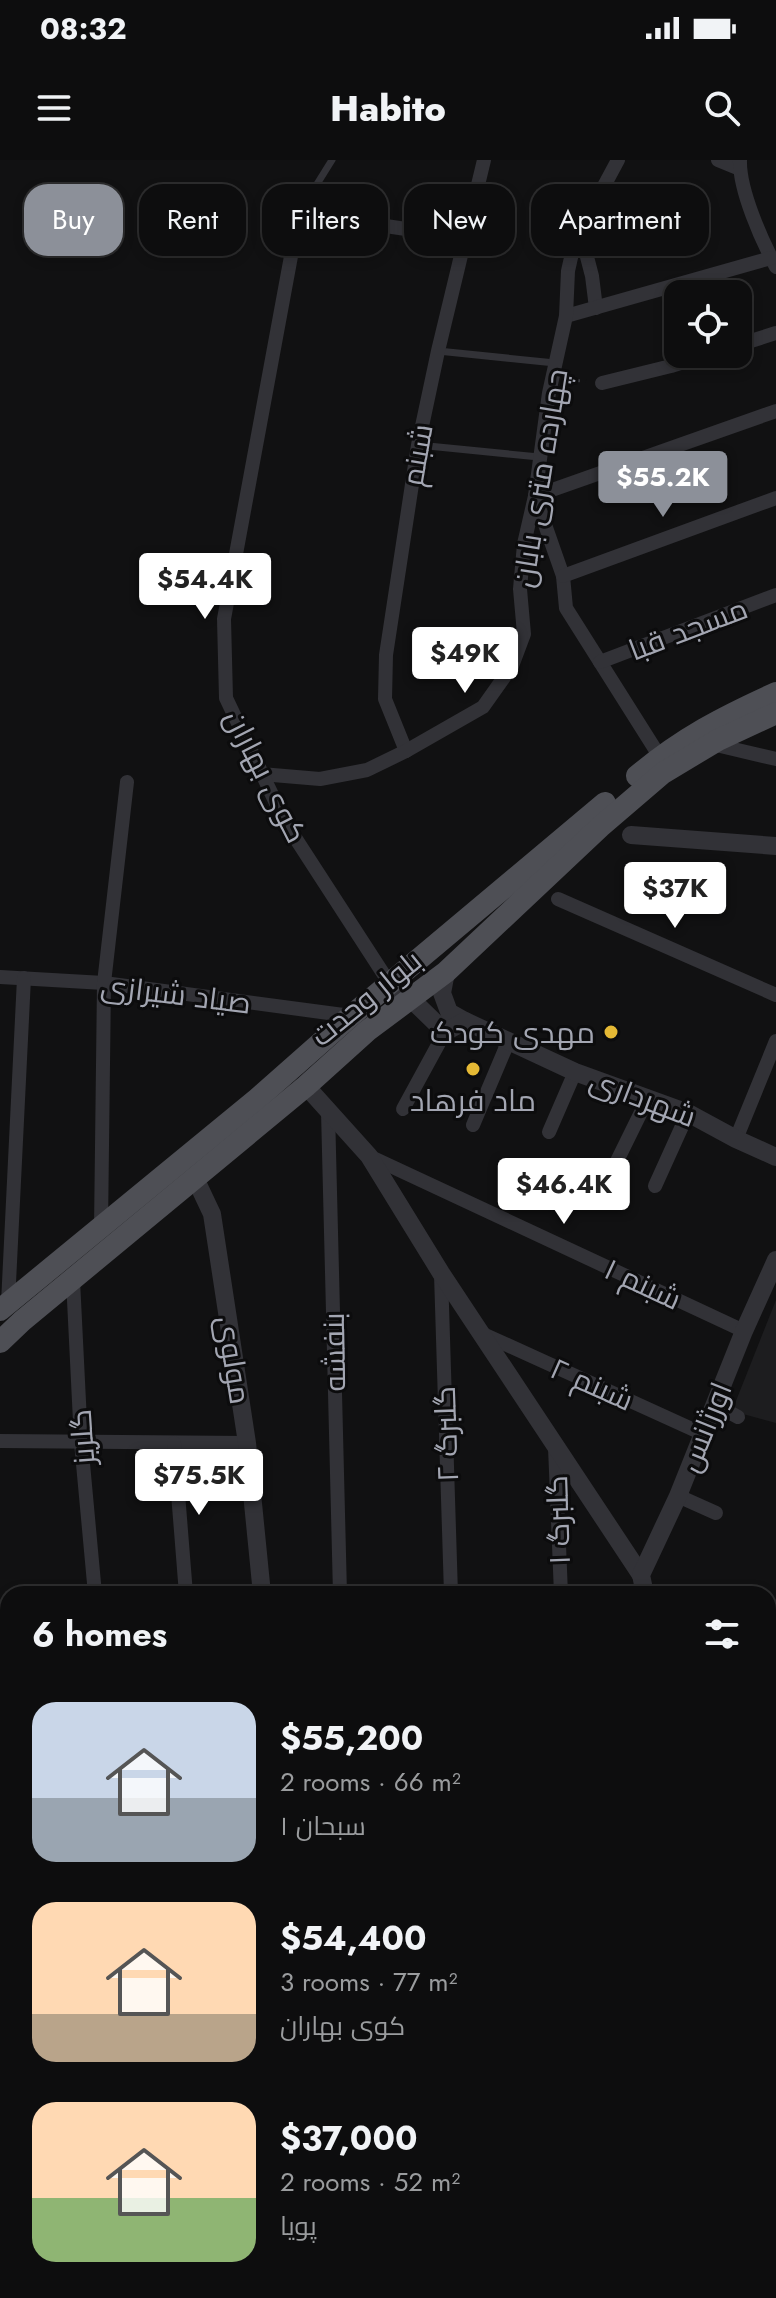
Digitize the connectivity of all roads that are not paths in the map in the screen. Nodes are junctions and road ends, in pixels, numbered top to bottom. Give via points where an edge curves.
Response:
1 (332, 160) edge
2 (484, 160) edge
3 (618, 160) edge
4 (718, 160) edge
5 (740, 164) edge
6 (317, 184) edge
7 (478, 184) edge
8 (605, 184) edge
9 (291, 256) edge
10 (462, 256) edge
11 (572, 256) edge
12 (585, 256) edge
13 (774, 263) edge
14 (596, 308) junction
15 (566, 316) junction
16 (776, 333) edge
17 (752, 341) edge
18 (438, 351) junction
19 (557, 363) junction
20 (664, 368) edge
21 (602, 383) road end
22 (776, 411) edge
23 (418, 445) junction
24 (541, 457) junction
25 (535, 496) junction
26 (776, 498) edge
27 (563, 576) junction
28 (776, 595) edge
29 (600, 662) junction
30 (776, 693) edge
31 (776, 713) edge
32 (711, 744) junction
33 (406, 751) junction
34 (660, 757) junction
35 (776, 759) edge
36 (261, 774) junction
37 (127, 782) dead end
38 (631, 835) dead end
39 (776, 846) edge
40 (558, 899) dead end
41 (446, 972) junction
42 (0, 977) edge
43 (24, 978) junction
44 (104, 983) junction
45 (390, 984) junction
46 (776, 995) edge
47 (411, 999) junction
48 (351, 1016) junction
49 (465, 1021) junction
50 (445, 1032) junction
51 (509, 1040) junction
52 (776, 1041) edge
53 (575, 1072) junction
54 (306, 1086) junction
55 (648, 1098) junction
56 (403, 1109) dead end
57 (328, 1111) junction
58 (688, 1113) junction
59 (473, 1125) dead end
60 (549, 1132) dead end
61 (736, 1139) junction
62 (369, 1156) junction
63 (776, 1157) edge
64 (617, 1161) dead end
65 (195, 1178) junction
66 (655, 1186) dead end
67 (101, 1228) junction
68 (776, 1260) edge
69 (441, 1273) junction
70 (73, 1280) junction
71 (4, 1306) edge
72 (744, 1331) junction
73 (481, 1333) junction
74 (0, 1342) edge
75 (714, 1404) junction
76 (738, 1417) dead end
77 (703, 1434) junction
78 (0, 1441) edge
79 (81, 1442) junction
80 (174, 1443) junction
81 (247, 1443) junction
82 (555, 1447) junction
83 (678, 1496) junction
84 (716, 1513) dead end
85 (641, 1575) junction
86 (94, 1586) edge
87 (185, 1586) edge
88 (261, 1586) edge
89 (340, 1586) edge
90 (451, 1586) edge
91 (561, 1586) edge
92 (643, 1586) edge

1 - 6 lane
2 - 7 street, شبنم
3 - 8 street, چهارده متری بابان
4 - 5 street
5 - 13 street via 753,216
9 - 36 street, کوی بهاران via 224,619 226,698
10 - 18 street, شبنم
11 - 15 street, چهارده متری بابان
12 - 14 street
13 - 14 street
14 - 15 street
15 - 19 street, چهارده متری بابان
16 - 17 street
18 - 19 lane
18 - 23 street, شبنم
19 - 24 street, چهارده متری بابان
20 - 21 street
22 - 25 street
23 - 24 lane
23 - 33 street, شبنم via 386,655 385,699
24 - 25 street, چهارده متری بابان
25 - 27 street
25 - 33 street, چهارده متری بابان via 520,589 524,634 512,666 483,707
26 - 27 street
27 - 29 street via 566,608
28 - 29 street, مسجد قبا
29 - 34 street
30 - 34 main road, بلوار وحدت via 687,737
31 - 32 main road, بلوار وحدت
32 - 35 street
32 - 41 main road, بلوار وحدت via 663,773 600,827
33 - 36 street, چهارده متری بابان via 367,770 320,779
34 - 45 main road, بلوار وحدت
36 - 45 street, کوی بهاران via 285,822
37 - 44 street
38 - 39 street
40 - 46 street
41 - 47 main road, بلوار وحدت
41 - 49 street via 442,993 449,1012
42 - 43 street, صیاد شیرازی
43 - 44 street, صیاد شیرازی
43 - 71 street
44 - 48 street, صیاد شیرازی
44 - 67 street
45 - 47 street
45 - 48 main road, بلوار وحدت
47 - 50 street
47 - 54 main road, بلوار وحدت
48 - 67 main road, بلوار وحدت
49 - 50 street
49 - 51 street, شهرداری
50 - 56 street
51 - 53 street, شهرداری
51 - 59 street
52 - 61 street
53 - 55 street, شهرداری
53 - 60 street
54 - 57 street
54 - 65 main road, بلوار وحدت
55 - 58 street, شهرداری
55 - 64 street
57 - 62 street
57 - 89 street, بنفشه
58 - 61 street, شهرداری
58 - 66 street
61 - 63 street, شهرداری
62 - 69 street
62 - 72 street, شبنم ۱
65 - 70 main road, بلوار وحدت
65 - 81 street, مولوی via 212,1214
67 - 71 main road, بلوار وحدت
68 - 72 street, اورژانس
69 - 73 street
69 - 90 street, گلبرگ ۲
70 - 74 main road, بلوار وحدت
70 - 79 street, گلریز
72 - 75 street, اورژانس
73 - 77 street, شبنم ۲
73 - 82 street
75 - 76 street
75 - 77 street, اورژانس
77 - 83 street, اورژانس
78 - 79 street
79 - 80 street
79 - 86 street, گلریز
80 - 81 street
80 - 87 street
81 - 88 street, مولوی
82 - 85 street
82 - 91 street, گلبرگ ۱
83 - 84 street
83 - 85 street, اورژانس
85 - 92 street

